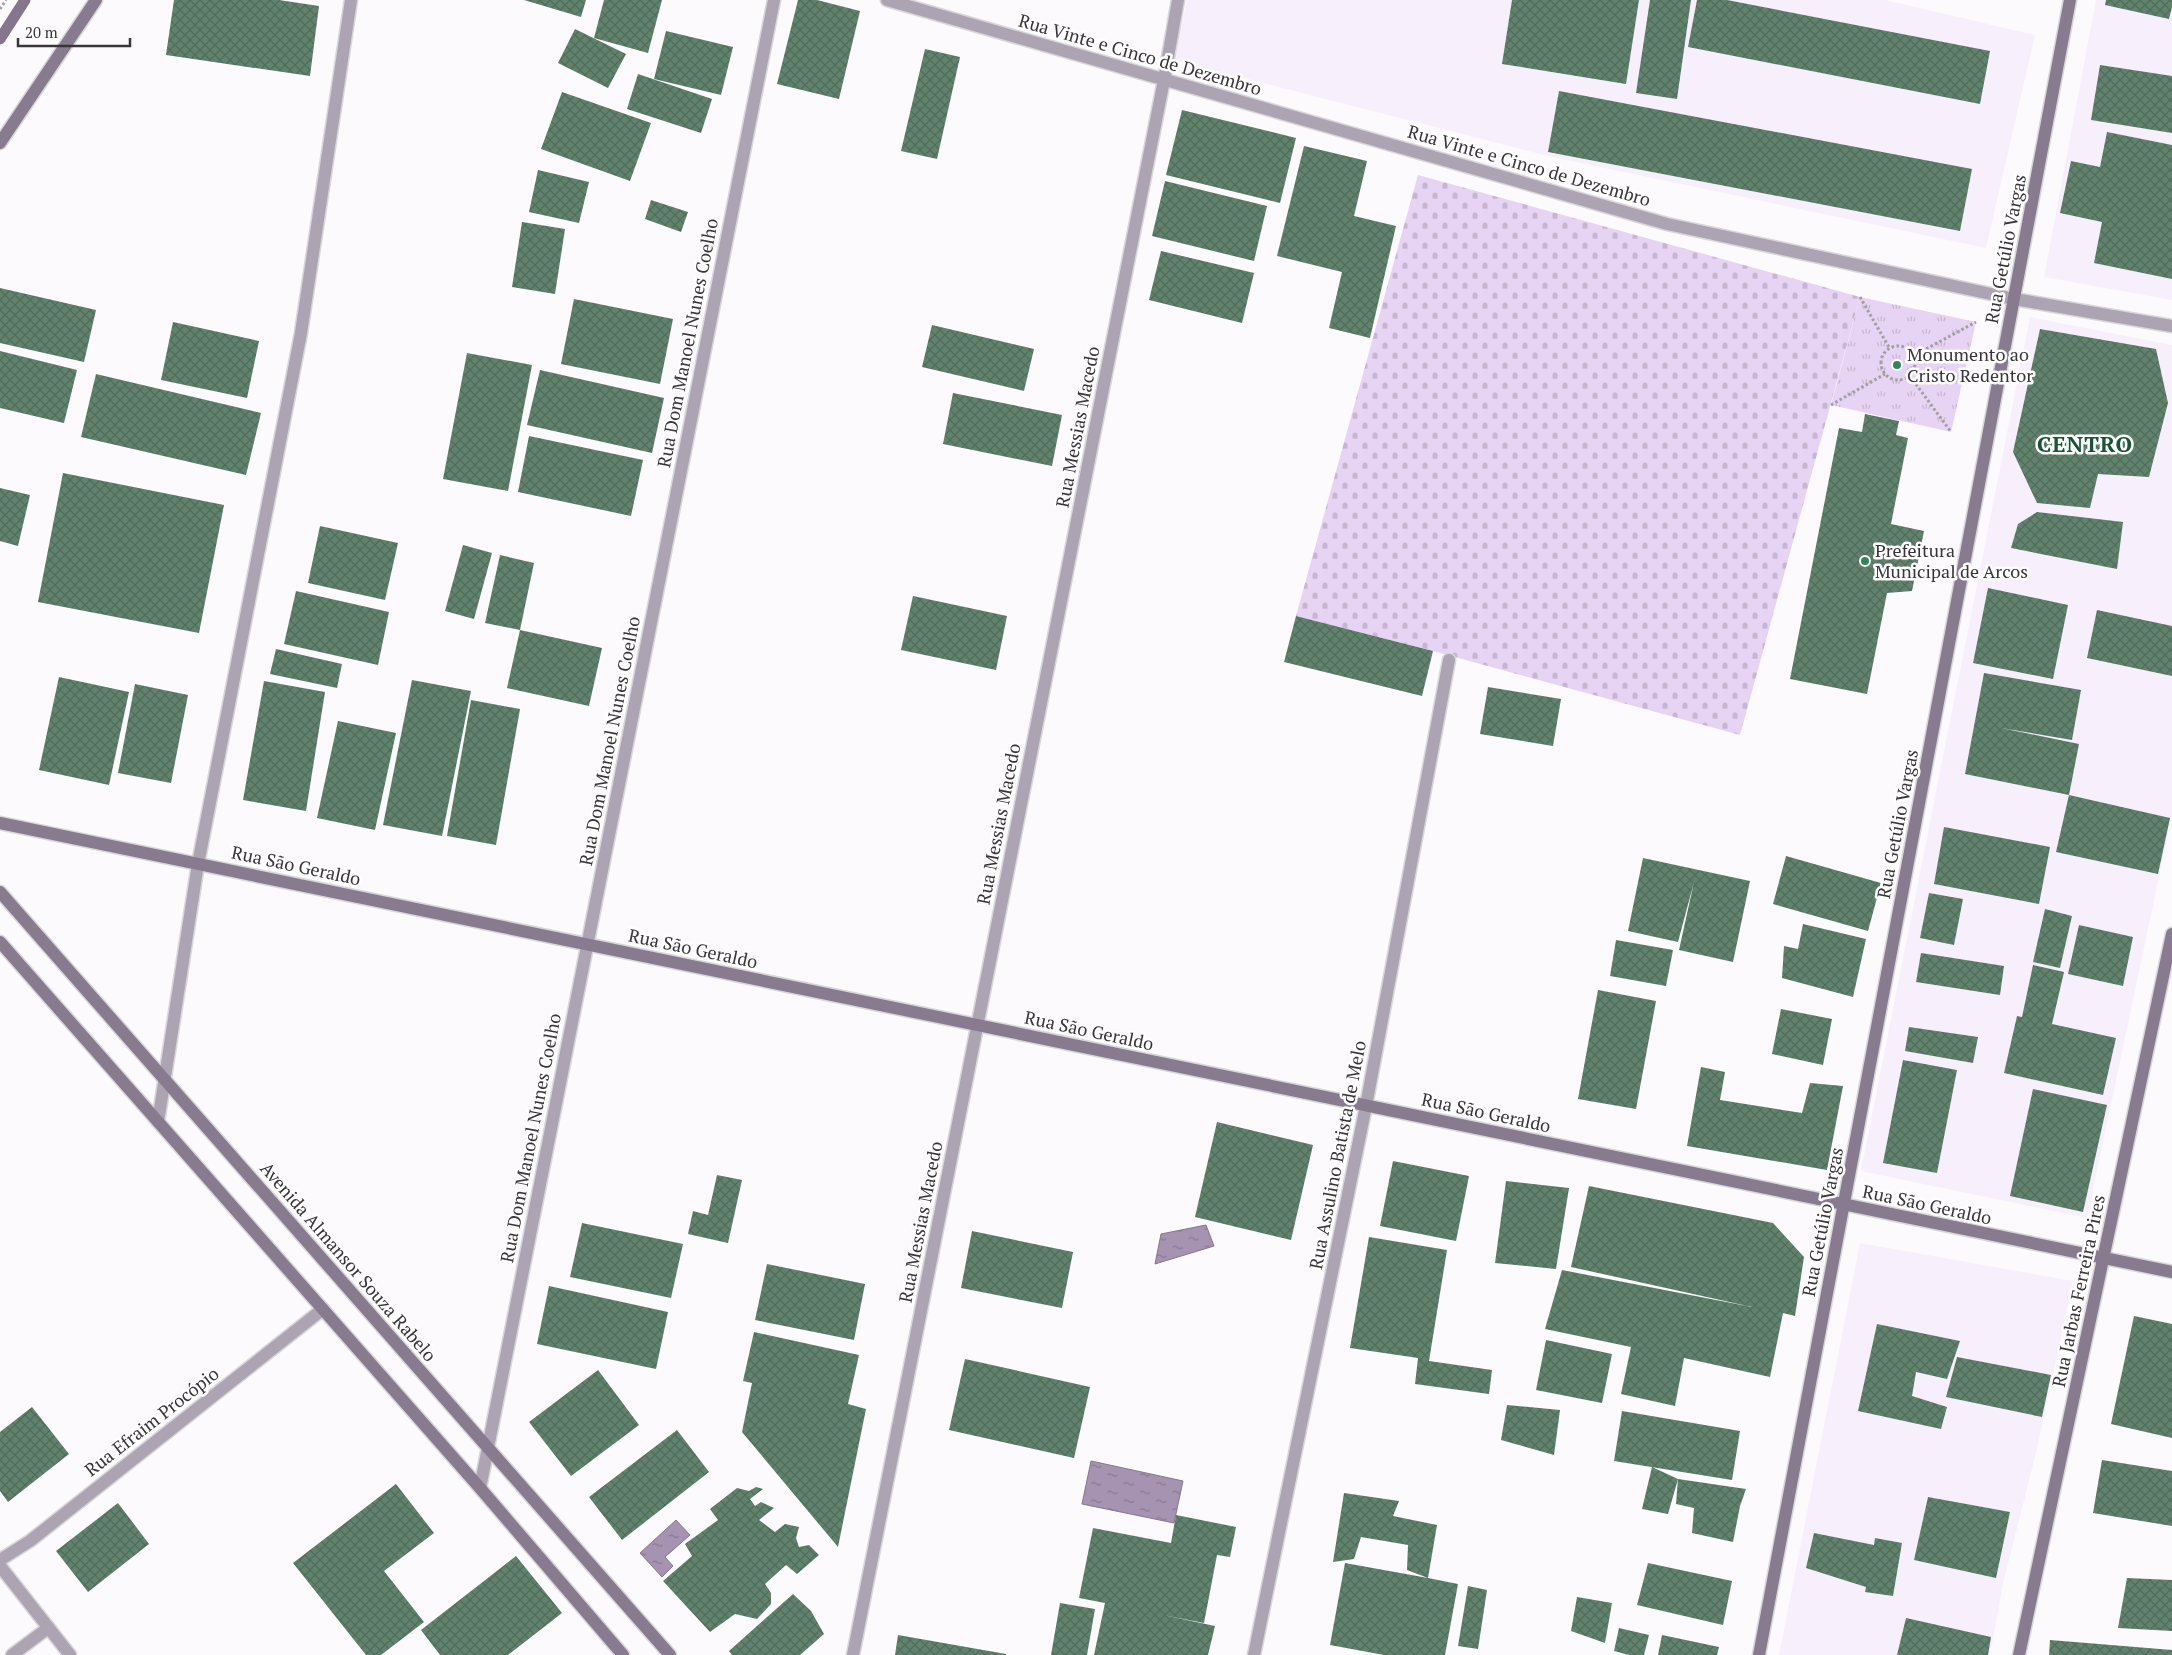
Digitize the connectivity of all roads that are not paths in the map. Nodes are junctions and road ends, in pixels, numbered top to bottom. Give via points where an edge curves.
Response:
1 (96, 0) edge
2 (351, 0) edge
3 (774, 0) edge
4 (887, 0) edge
5 (1178, 0) edge
6 (2070, 0) edge
7 (1164, 80) junction
8 (0, 143) edge
9 (2014, 299) junction
10 (2172, 326) edge
11 (1449, 660) dead end
12 (0, 823) edge
13 (198, 864) junction
14 (0, 892) edge
15 (2172, 934) edge
16 (0, 942) edge
17 (587, 945) junction
18 (978, 1026) junction
19 (164, 1078) junction
20 (1366, 1106) junction
21 (158, 1122) junction
22 (1844, 1206) junction
23 (2104, 1259) junction
24 (2172, 1272) edge
25 (322, 1309) junction
26 (488, 1446) junction
27 (480, 1488) junction
28 (0, 1560) edge
29 (0, 1566) edge
30 (48, 1628) junction
31 (12, 1655) edge
32 (70, 1655) edge
33 (623, 1655) edge
34 (670, 1655) edge
35 (853, 1655) edge
36 (1254, 1655) edge
37 (1759, 1655) edge
38 (2019, 1655) edge

1 - 8 street
2 - 13 street via 301,333
3 - 17 street, Rua Dom Manoel Nunes Coelho
4 - 7 street, Rua Vinte e Cinco de Dezembro
5 - 7 street, Rua Messias Macedo
6 - 9 street, Rua Getúlio Vargas
7 - 9 street, Rua Vinte e Cinco de Dezembro via 1667,224
7 - 18 street, Rua Messias Macedo
9 - 10 street, Rua Vinte e Cinco de Dezembro
9 - 22 street, Rua Getúlio Vargas
11 - 20 street, Rua Assulino Batista de Melo
12 - 13 street, Rua São Geraldo
13 - 17 street, Rua São Geraldo
13 - 19 street
14 - 19 street, Avenida Almansor Souza Rabelo
15 - 23 street, Rua Jarbas Ferreira Pires
16 - 21 street
17 - 18 street, Rua São Geraldo
17 - 26 street, Rua Dom Manoel Nunes Coelho
18 - 20 street, Rua São Geraldo
18 - 35 street, Rua Messias Macedo
19 - 21 street
19 - 26 street, Avenida Almansor Souza Rabelo
20 - 22 street, Rua São Geraldo
20 - 36 street, Rua Assulino Batista de Melo
21 - 25 street
22 - 23 street, Rua São Geraldo
22 - 37 street, Rua Getúlio Vargas
23 - 24 street, Rua São Geraldo
23 - 38 street, Rua Jarbas Ferreira Pires
25 - 27 street
25 - 28 street, Rua Efraim Procópio via 30,1541
26 - 27 street, Rua Dom Manoel Nunes Coelho
26 - 34 street, Avenida Almansor Souza Rabelo
27 - 33 street
29 - 30 street
30 - 31 street
30 - 32 street

